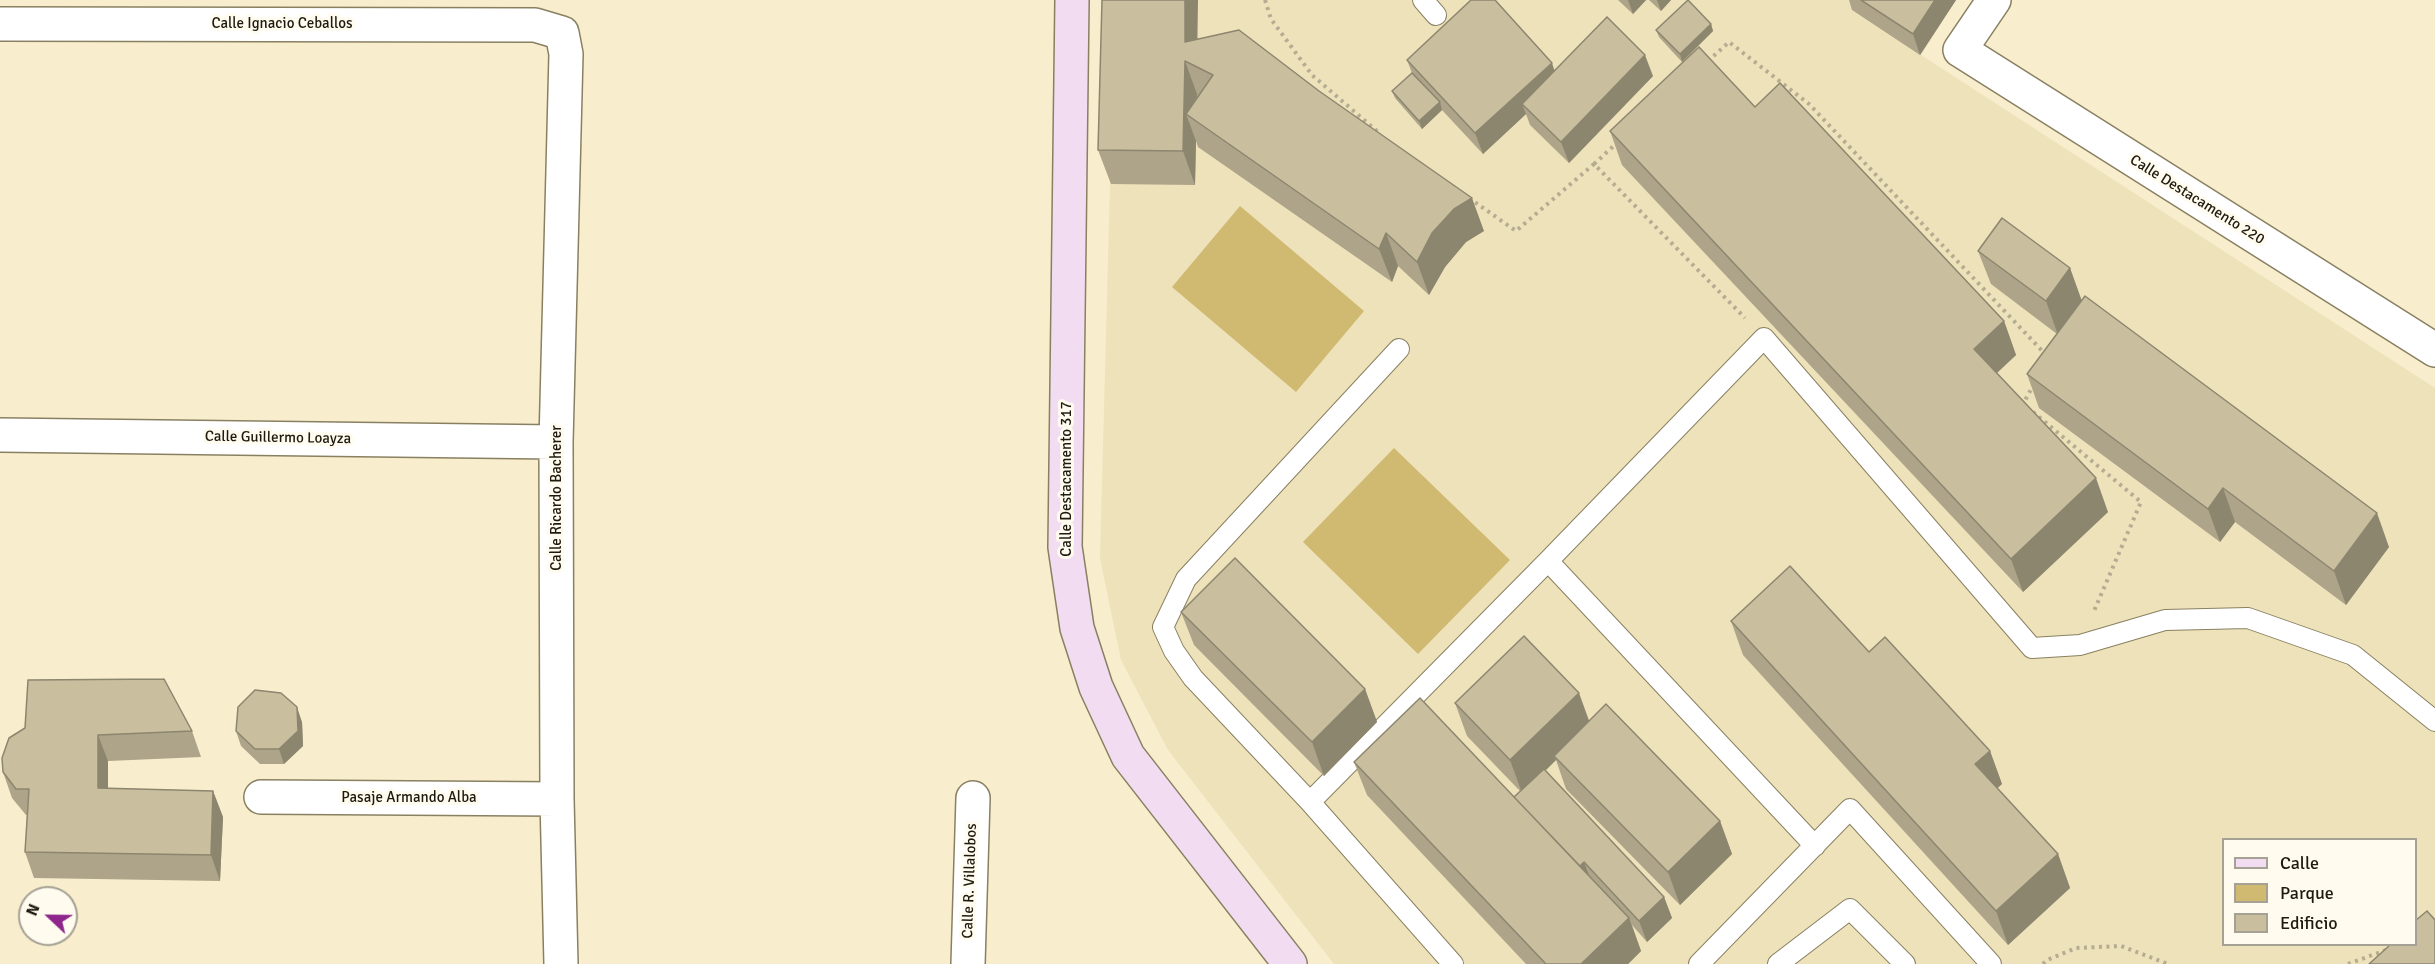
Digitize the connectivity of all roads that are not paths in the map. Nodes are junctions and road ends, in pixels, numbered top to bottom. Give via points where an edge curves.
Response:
1 (1072, 0) edge
2 (1994, 0) edge
3 (0, 24) edge
4 (562, 33) joint
5 (1399, 349) dead end
6 (2435, 350) edge
7 (0, 435) edge
8 (556, 442) junction
9 (1548, 561) junction
10 (2435, 721) edge
11 (261, 798) dead end
12 (973, 798) dead end
13 (557, 799) junction
14 (1310, 802) junction
15 (1815, 846) junction
16 (561, 964) edge
17 (968, 964) edge
18 (1290, 964) edge
19 (1453, 964) edge
20 (1700, 964) edge
21 (1778, 964) edge
22 (1905, 964) edge
23 (1991, 964) edge

1 - 18 street, Calle Destacamento 317 via 1065,547 1077,628 1096,687 1128,756
2 - 6 street, Calle Destacamento 220 via 1960,50
3 - 4 street, Calle Ignacio Ceballos via 535,25
4 - 8 street, Calle Ricardo Bacherer via 566,54
5 - 14 lane via 1186,579 1163,627 1193,678
7 - 8 street, Calle Guillermo Loayza
8 - 13 street, Calle Ricardo Bacherer
9 - 10 lane via 1764,338 2032,648 2080,645 2165,620 2248,618 2353,655
9 - 14 lane
9 - 15 lane
11 - 13 street, Pasaje Armando Alba
12 - 17 street, Calle R. Villalobos
13 - 16 street, Calle Ricardo Bacherer
14 - 19 lane
15 - 20 lane
15 - 23 lane via 1850,809
21 - 22 lane via 1850,909

